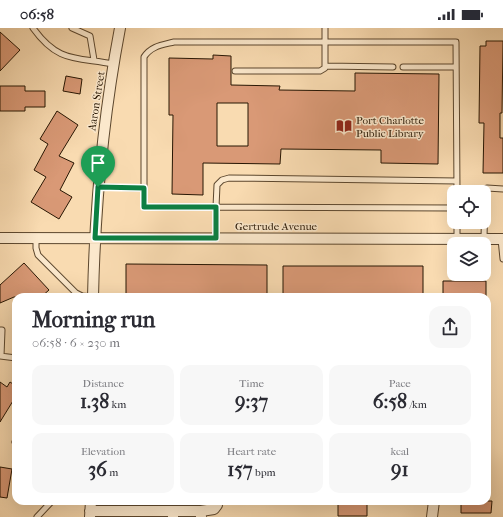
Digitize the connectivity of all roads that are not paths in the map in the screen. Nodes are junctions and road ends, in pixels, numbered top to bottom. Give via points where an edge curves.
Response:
1 (33, 28) edge
2 (72, 28) edge
3 (120, 28) edge
4 (325, 28) edge
5 (325, 42) junction
6 (94, 60) junction
7 (114, 64) junction
8 (325, 66) junction
9 (393, 67) dead end
10 (403, 67) dead end
11 (456, 67) junction
12 (235, 71) dead end
13 (457, 181) junction
14 (457, 185) edge
15 (98, 187) junction
16 (144, 188) junction
17 (503, 189) edge
18 (216, 207) junction
19 (447, 208) edge
20 (484, 237) edge
21 (0, 238) edge
22 (36, 238) junction
23 (95, 238) junction
24 (216, 238) junction
25 (447, 239) edge
26 (491, 239) edge
27 (502, 239) edge
28 (503, 259) edge
29 (76, 293) edge
30 (93, 293) edge
31 (0, 330) edge
32 (0, 356) edge
33 (12, 358) edge
34 (48, 505) edge
35 (217, 505) edge
36 (434, 505) edge
37 (90, 510) edge
38 (173, 514) edge
39 (201, 514) edge
40 (37, 517) edge
41 (432, 517) edge

1 - 6 lane via 44,43 62,55 81,60
2 - 6 lane via 90,36
3 - 7 street, Aaron Street
4 - 5 lane
5 - 8 lane
5 - 11 lane via 456,42
5 - 16 lane via 174,42 148,50 144,57
6 - 7 lane
7 - 15 street, Aaron Street
8 - 9 lane
8 - 12 lane via 320,71
10 - 11 lane
11 - 13 lane
13 - 14 lane
13 - 18 lane via 229,178 216,185
15 - 16 lane
15 - 23 street, Aaron Street
16 - 18 lane via 144,207
17 - 20 lane via 485,190
18 - 19 lane
18 - 24 lane
21 - 22 street, Gertrude Avenue
22 - 23 street, Gertrude Avenue
22 - 29 lane via 38,255
23 - 24 street, Gertrude Avenue
23 - 30 street, Aaron Street
24 - 25 street, Gertrude Avenue
26 - 27 street, Gertrude Avenue
27 - 28 lane
31 - 32 lane
32 - 33 lane
34 - 40 lane
35 - 39 street via 214,509
36 - 41 street
37 - 38 street
38 - 39 street

